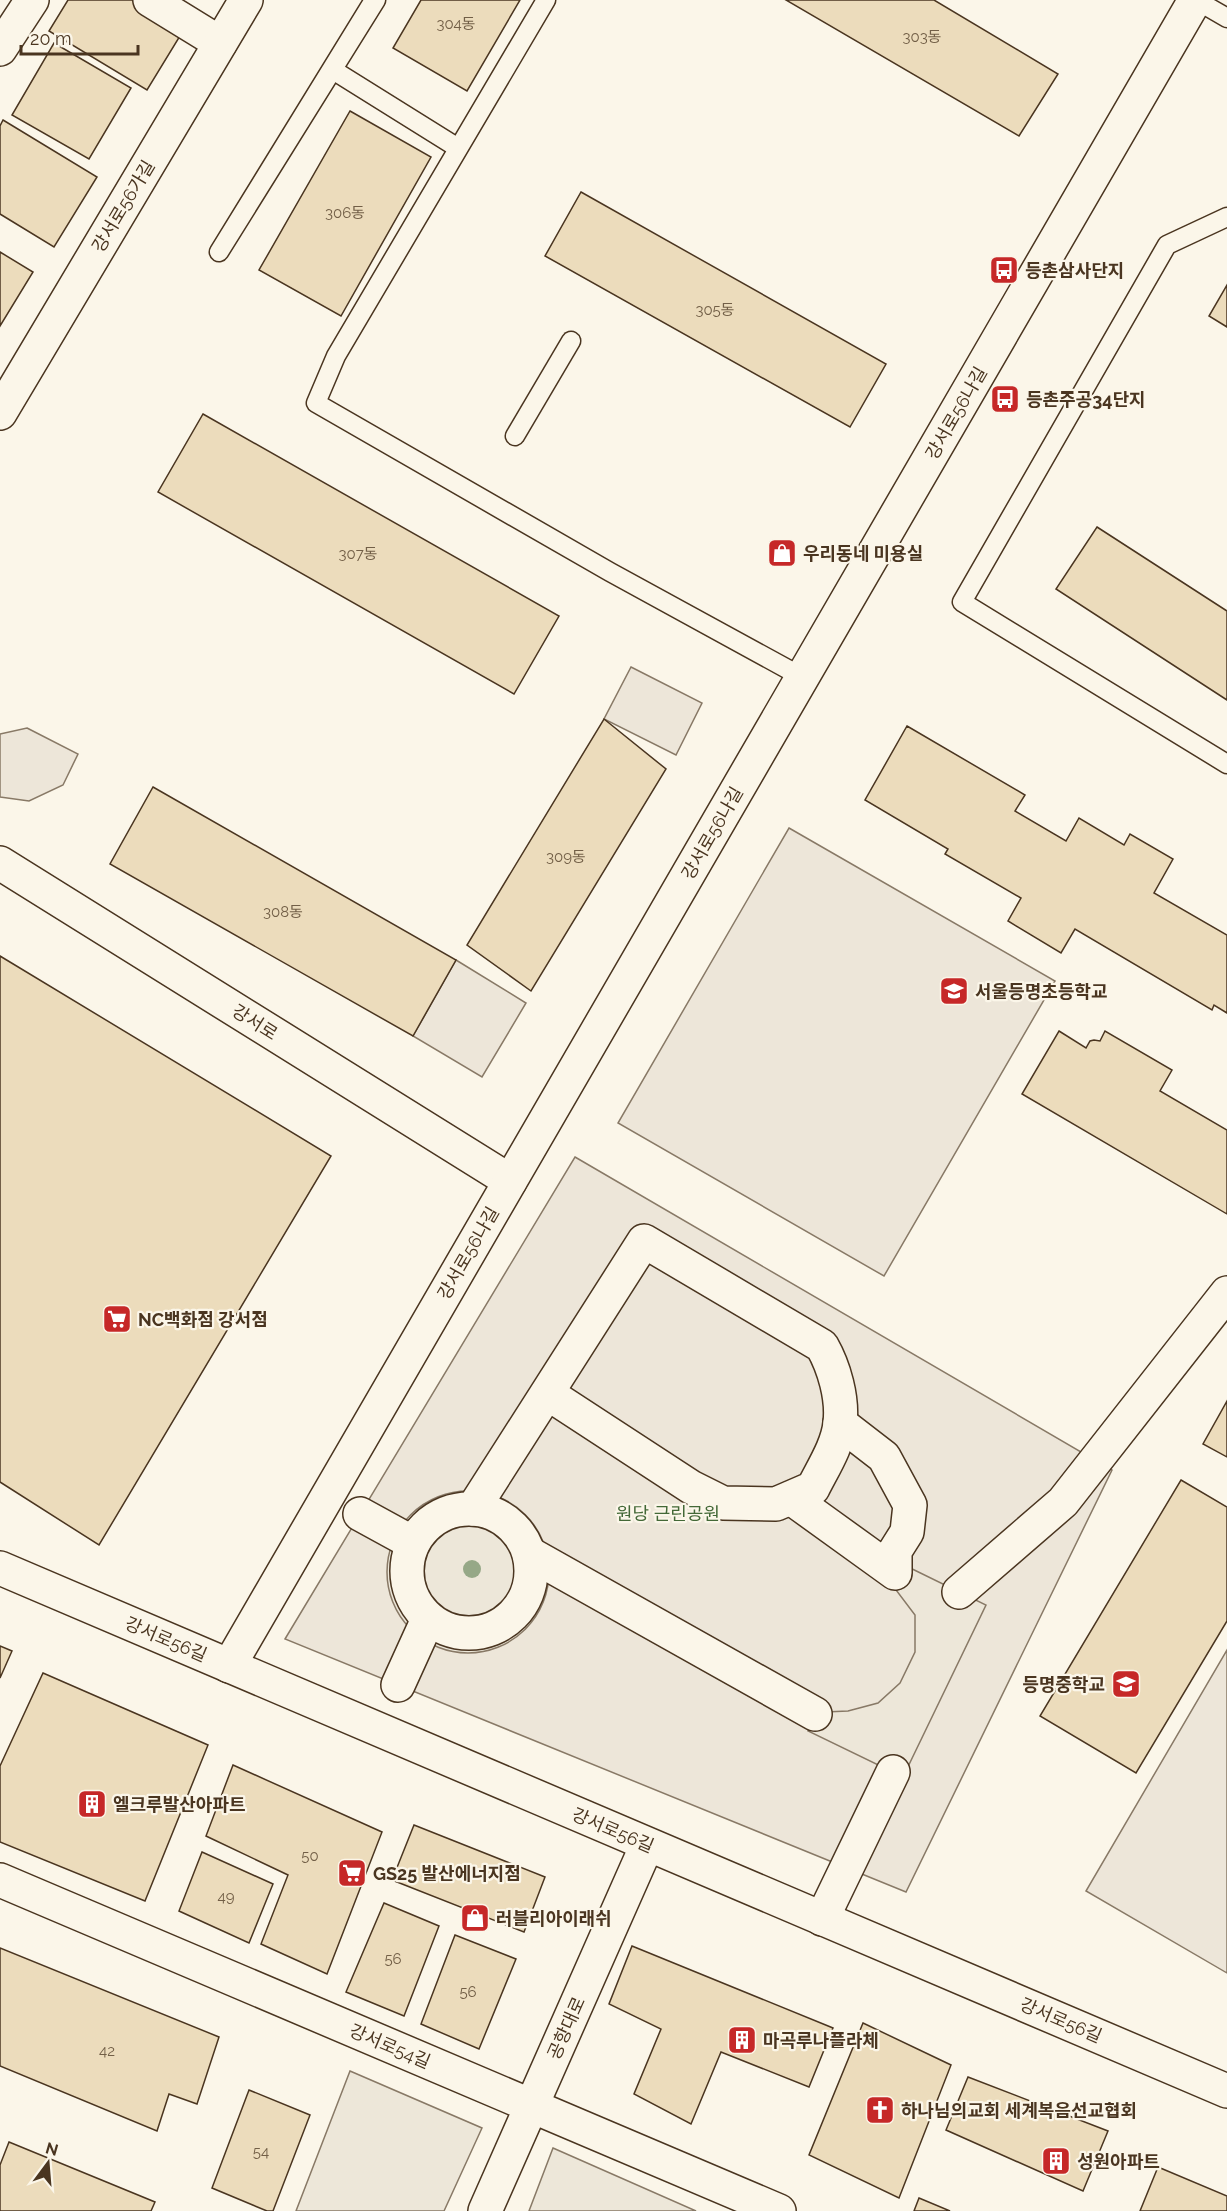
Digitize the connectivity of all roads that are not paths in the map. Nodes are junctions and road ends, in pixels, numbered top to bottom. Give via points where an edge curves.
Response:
1 (32, 0) edge
2 (150, 0) edge
3 (246, 0) edge
4 (375, 0) edge
5 (546, 0) edge
6 (1196, 0) edge
7 (1227, 18) edge
8 (220, 43) junction
9 (0, 49) edge
10 (333, 70) junction
11 (458, 148) junction
12 (1227, 217) edge
13 (572, 341) dead end
14 (0, 413) edge
15 (515, 436) dead end
16 (802, 677) junction
17 (1227, 764) edge
18 (0, 863) edge
19 (510, 1181) junction
20 (1227, 1293) edge
21 (547, 1393) junction
22 (840, 1423) junction
23 (791, 1498) junction
24 (473, 1509) junction
25 (360, 1514) dead end
26 (413, 1543) junction
27 (530, 1554) junction
28 (0, 1568) edge
29 (959, 1592) dead end
30 (428, 1619) junction
31 (229, 1666) junction
32 (398, 1685) dead end
33 (815, 1714) dead end
34 (893, 1772) dead end
35 (647, 1845) junction
36 (0, 1880) edge
37 (822, 1919) junction
38 (1227, 2091) edge
39 (531, 2106) junction
40 (485, 2211) edge
41 (779, 2211) edge

1 - 9 street
2 - 8 street
3 - 8 street, 강서로56가길
4 - 10 lane
4 - 10 lane via 219,252
5 - 11 lane
6 - 7 lane
6 - 16 street, 강서로56나길
8 - 14 street, 강서로56가길
10 - 11 lane
11 - 16 lane via 336,356 316,403
12 - 17 lane via 1167,245 962,602
13 - 15 lane
16 - 19 street, 강서로56나길
18 - 19 street, 강서로
19 - 31 street, 강서로56나길
20 - 29 street via 1063,1502
21 - 22 street via 644,1240 822,1346 833,1365
21 - 23 street via 723,1503 776,1504
21 - 24 street
22 - 23 street via 813,1488
22 - 23 street via 884,1457 910,1505 907,1532 895,1551 895,1573
24 - 26 street via 438,1516
24 - 27 street via 509,1522
25 - 26 street
26 - 30 street via 407,1562 408,1584 415,1603
27 - 30 street via 528,1594 518,1611 503,1624 485,1632 465,1634
27 - 33 street
28 - 31 street, 강서로56길
30 - 32 street
31 - 35 street, 강서로56길
34 - 37 street
35 - 37 street, 강서로56길
35 - 39 street, 공항대로
36 - 39 street, 강서로54길
37 - 38 street, 강서로56길
39 - 40 street, 공항대로
39 - 41 street, 강서로54길

